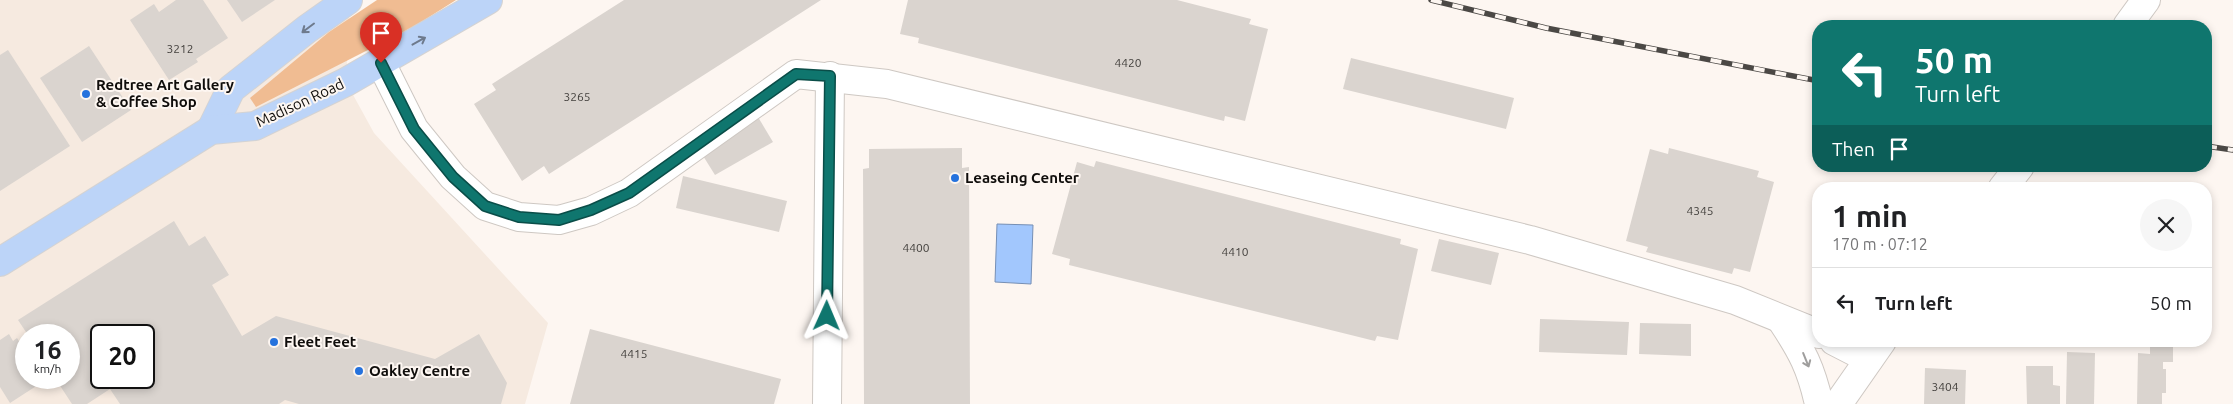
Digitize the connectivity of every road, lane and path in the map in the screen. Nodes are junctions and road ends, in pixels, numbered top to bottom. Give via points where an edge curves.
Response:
1 (348, 0) edge
2 (488, 0) edge
3 (2146, 0) edge
4 (2131, 20) edge
5 (381, 63) junction
6 (830, 76) junction
7 (211, 130) junction
8 (2015, 172) edge
9 (2007, 182) edge
10 (0, 262) edge
11 (1782, 321) junction
12 (1812, 332) edge
13 (1861, 347) edge
14 (1875, 350) edge
15 (827, 404) edge
16 (1819, 404) edge
17 (1838, 404) edge

1 -> 7 main road via 231,89
5 -> 2 main road, Madison Road
3 - 4 street
5 - 6 street via 414,129 453,177 485,206 519,217 559,220 629,193 796,74
5 - 7 main road, Madison Road via 255,126
6 - 11 street via 887,84 1530,240 1735,300
6 - 15 street
7 - 10 main road, Madison Road
8 - 9 street
11 - 12 street
11 -> 16 street via 1802,351 1814,380
13 - 14 street
14 - 17 street

